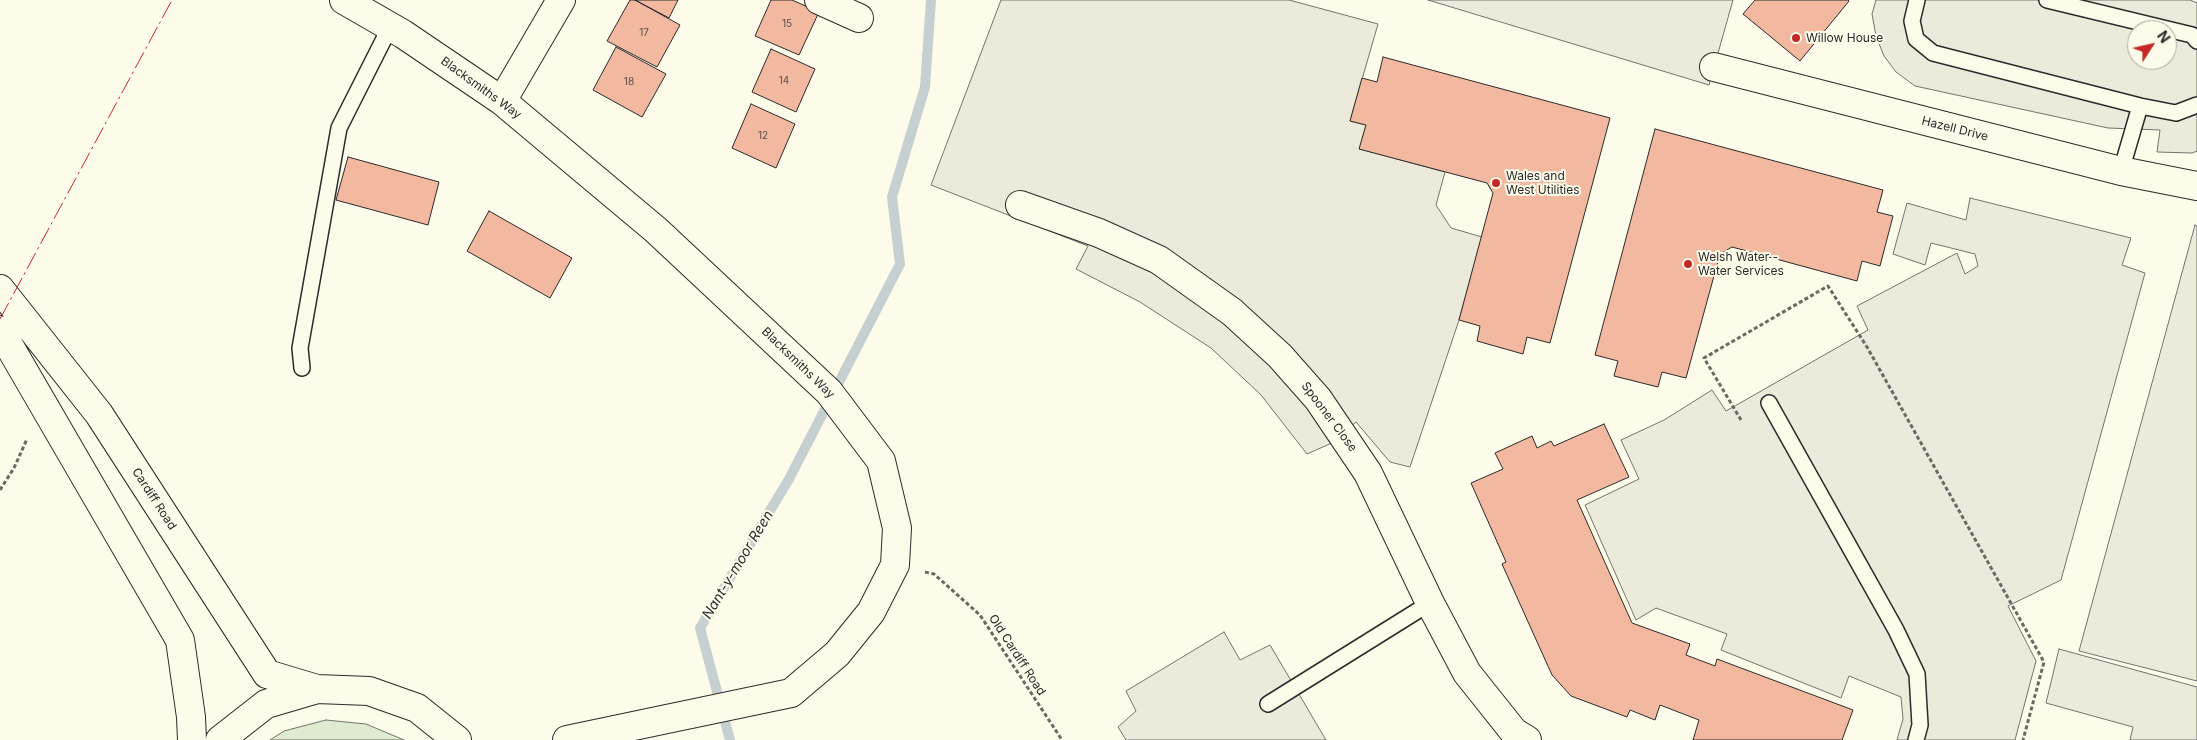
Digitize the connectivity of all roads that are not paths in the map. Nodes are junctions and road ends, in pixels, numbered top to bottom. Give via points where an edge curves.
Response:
1 (344, 0) edge
2 (560, 0) edge
3 (819, 0) edge
4 (1917, 0) edge
5 (2047, 0) edge
6 (860, 18) dead end
7 (390, 27) junction
8 (2197, 41) edge
9 (1714, 67) dead end
10 (502, 101) junction
11 (2197, 105) edge
12 (2140, 106) junction
13 (2121, 171) junction
14 (2197, 186) edge
15 (1020, 205) dead end
16 (0, 289) edge
17 (0, 330) edge
18 (302, 368) dead end
19 (1769, 403) dead end
20 (1430, 603) junction
21 (317, 689) junction
22 (1268, 704) dead end
23 (607, 736) edge
24 (192, 740) edge
25 (220, 740) edge
26 (457, 740) edge
27 (567, 740) edge
28 (1527, 740) edge
29 (1916, 740) edge

1 - 7 street, Blacksmiths Way
2 - 10 street
3 - 6 street
4 - 12 lane via 1912,21 1916,39 1933,53
5 - 8 lane via 2192,35
7 - 10 street, Blacksmiths Way
7 - 18 lane via 339,128 300,348
9 - 13 street, Hazell Drive
10 - 23 street, Blacksmiths Way via 656,230 829,392 881,461 897,528 895,565 871,612 837,654 791,693 666,718
11 - 12 lane via 2176,113
12 - 13 lane
13 - 14 street, Hazell Drive
15 - 20 street, Spooner Close via 1159,260 1232,312 1280,356 1318,399 1368,473
16 - 21 street, Cardiff Road via 99,414 267,674
17 - 24 street via 180,640
19 - 29 lane via 1896,630 1917,674 1920,725
20 - 22 lane
20 - 28 street, Spooner Close via 1467,673 1514,732
21 - 25 street via 266,704
21 - 26 street via 369,691 416,708
23 - 27 street, Blacksmiths Way

